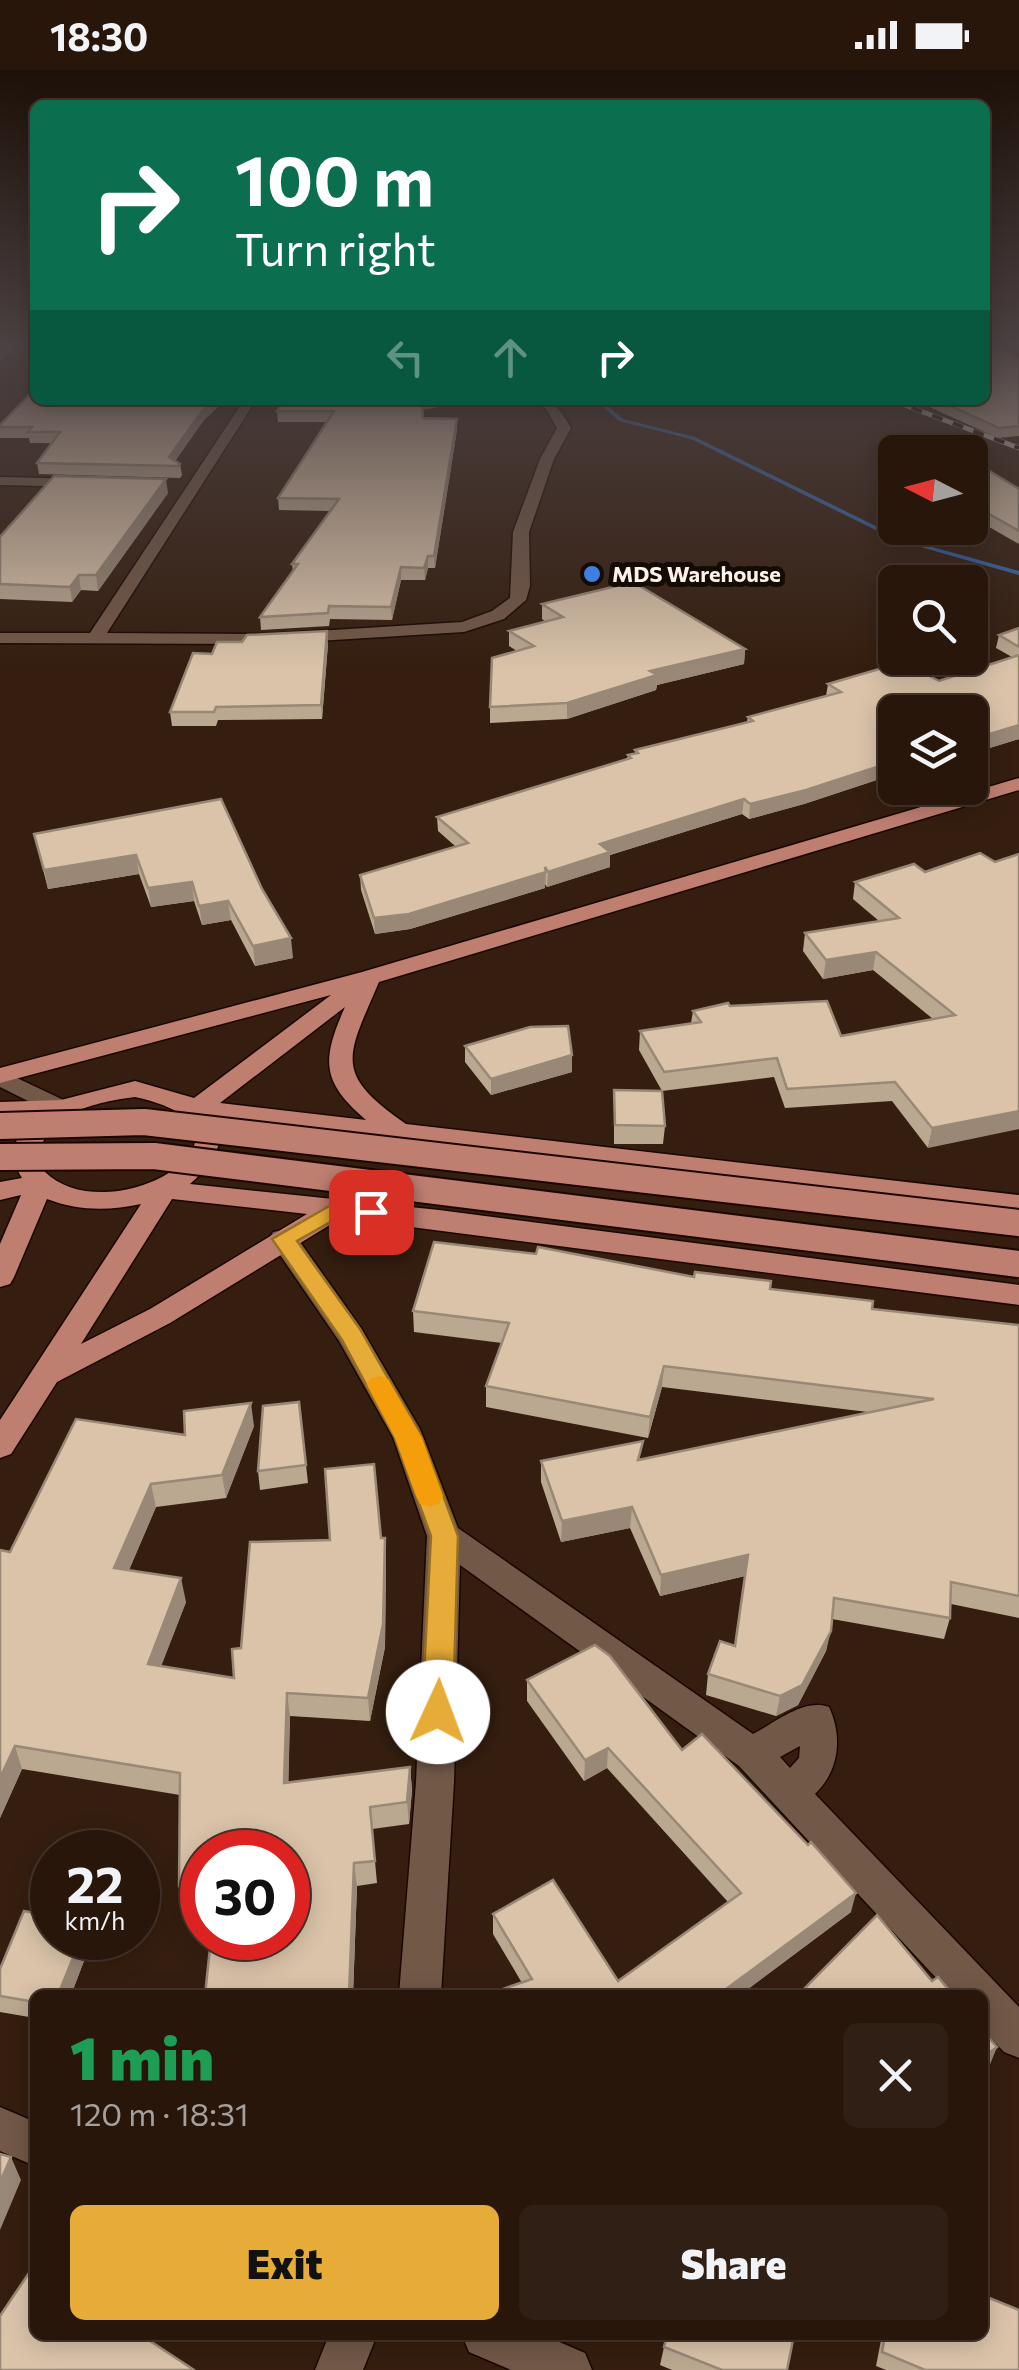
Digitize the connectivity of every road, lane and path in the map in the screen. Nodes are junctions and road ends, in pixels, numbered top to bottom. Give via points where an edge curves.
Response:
1 (213, 455) edge
2 (548, 455) edge
3 (0, 481) edge
4 (96, 484) edge
5 (173, 486) edge
6 (193, 486) junction
7 (98, 636) junction
8 (0, 638) edge
9 (1019, 784) edge
10 (370, 978) junction
11 (90, 1052) junction
12 (0, 1076) edge
13 (62, 1108) junction
14 (197, 1108) junction
15 (0, 1110) edge
16 (0, 1126) edge
17 (333, 1126) junction
18 (402, 1134) junction
19 (0, 1157) edge
20 (40, 1183) junction
21 (164, 1190) junction
22 (0, 1191) edge
23 (292, 1203) junction
24 (1019, 1204) edge
25 (338, 1208) junction
26 (1019, 1224) edge
27 (283, 1239) junction
28 (1019, 1264) edge
29 (0, 1276) edge
30 (1019, 1294) edge
31 (43, 1376) junction
32 (0, 1446) edge
33 (444, 1536) junction
34 (752, 1754) junction
35 (790, 1790) junction
36 (420, 1990) edge
37 (975, 1990) edge
38 (988, 2004) edge
39 (1019, 2037) edge
40 (0, 2130) edge
41 (30, 2142) edge
42 (351, 2340) edge
43 (498, 2340) edge
44 (339, 2370) edge
45 (568, 2370) edge

1 - 6 street
2 - 7 street via 521,532 518,600 498,615 464,627 268,639
3 - 4 street
5 - 6 street
6 - 7 street
7 - 8 street
9 - 10 main road
10 - 11 main road
10 - 14 main road
10 - 18 main road via 342,1042 339,1078 358,1104
11 - 12 main road
11 - 13 main road
12 - 13 street
13 - 14 main road via 134,1089 159,1091
13 - 15 main road
13 - 20 main road via 31,1136 26,1153
14 - 17 main road
14 - 21 main road via 209,1128 208,1150 192,1172
16 - 26 main road, bridge via 144,1122
17 - 18 main road
17 - 23 main road via 294,1154 287,1170
18 - 24 main road
19 - 28 main road, bridge via 154,1156
20 - 21 main road via 96,1202
20 - 22 main road
20 - 29 main road
21 - 23 main road
21 - 31 main road
23 - 25 main road
25 - 27 main road
25 - 30 main road
27 - 31 main road via 160,1316
27 - 33 street via 352,1335 408,1438
31 - 32 main road
33 - 34 street
33 - 36 street
34 - 35 street
34 - 35 street via 816,1718 820,1752 814,1774
35 - 37 street
38 - 39 street
40 - 41 street
42 - 44 street
43 - 45 street

